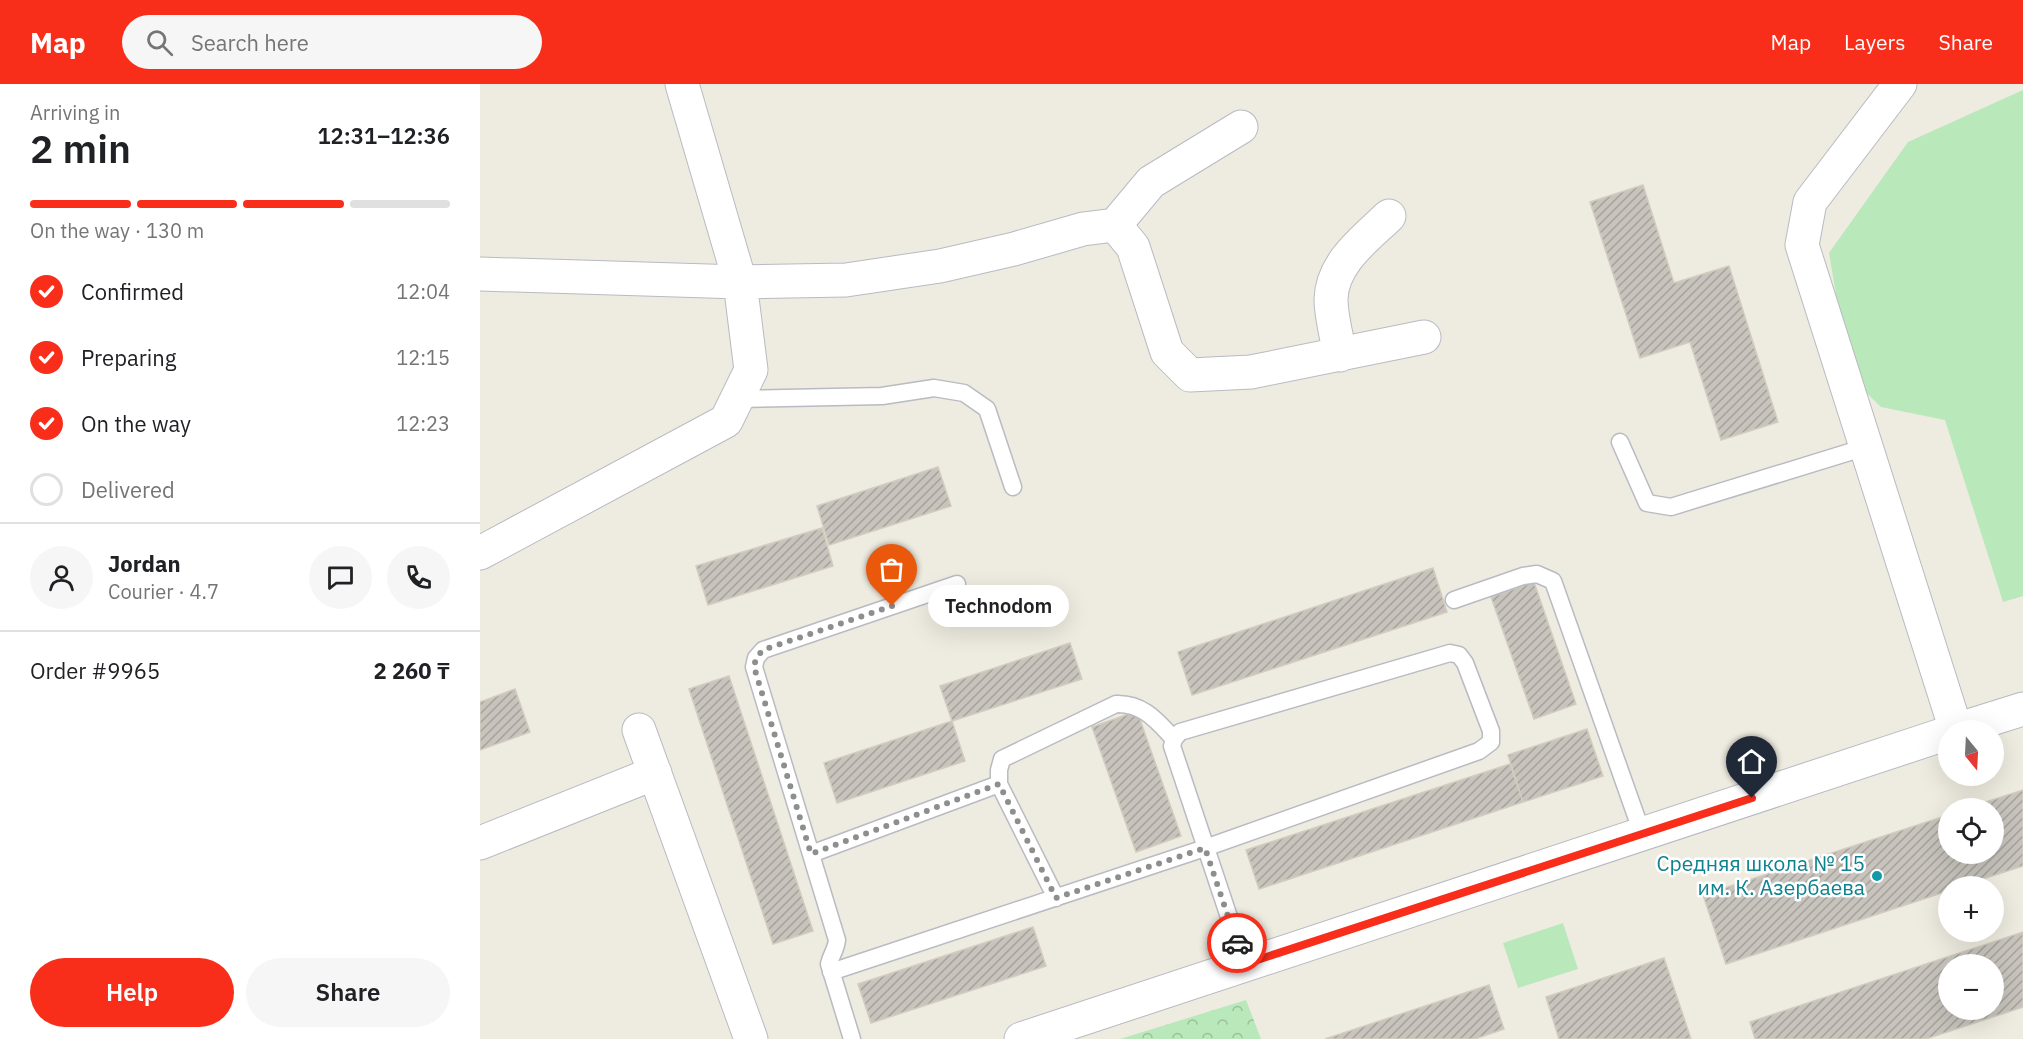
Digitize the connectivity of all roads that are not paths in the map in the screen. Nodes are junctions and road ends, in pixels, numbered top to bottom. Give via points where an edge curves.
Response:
1 (682, 84) edge
2 (1899, 84) edge
3 (1241, 127) dead end
4 (1389, 216) dead end
5 (1114, 225) junction
6 (480, 274) edge
7 (740, 282) junction
8 (1424, 338) dead end
9 (1340, 355) junction
10 (737, 399) junction
11 (1620, 442) dead end
12 (1866, 447) junction
13 (1012, 488) dead end
14 (480, 553) edge
15 (957, 584) dead end
16 (1454, 600) dead end
17 (2023, 709) edge
18 (1953, 720) edge
19 (1988, 720) edge
20 (639, 730) dead end
21 (1938, 736) edge
22 (1174, 739) junction
23 (655, 773) junction
24 (999, 784) junction
25 (1642, 833) junction
26 (480, 843) edge
27 (1205, 848) junction
28 (811, 854) junction
29 (1056, 898) junction
30 (1245, 964) junction
31 (831, 972) junction
32 (752, 1039) edge
33 (852, 1039) edge
34 (1021, 1039) edge

1 - 7 street
2 - 12 street via 1810,202 1802,245
3 - 5 street via 1150,182
4 - 9 street via 1344,261 1334,282 1331,300
5 - 7 street via 1083,229 940,266 869,277
5 - 9 street via 1133,247 1167,352 1190,375 1251,372
6 - 7 street
7 - 10 street via 750,370
8 - 9 street
10 - 13 lane via 882,396 934,388 964,393 987,409
10 - 14 street via 726,421
11 - 12 lane via 1647,503 1671,507
12 - 18 street
15 - 28 lane via 763,650 756,658 754,667
16 - 25 lane via 1523,576 1537,574 1553,581
17 - 19 street
20 - 23 street
21 - 25 street
22 - 24 lane via 1150,714 1128,704 1116,704 1002,759
22 - 27 lane via 1172,746
22 - 27 lane via 1180,732 1450,653 1459,655 1465,663 1491,731 1491,742 1479,751
23 - 26 street
23 - 32 street
24 - 28 lane
24 - 29 lane
25 - 30 street
27 - 29 lane
27 - 30 lane
28 - 31 lane via 837,940 830,957
29 - 31 lane
30 - 34 street
31 - 33 lane

